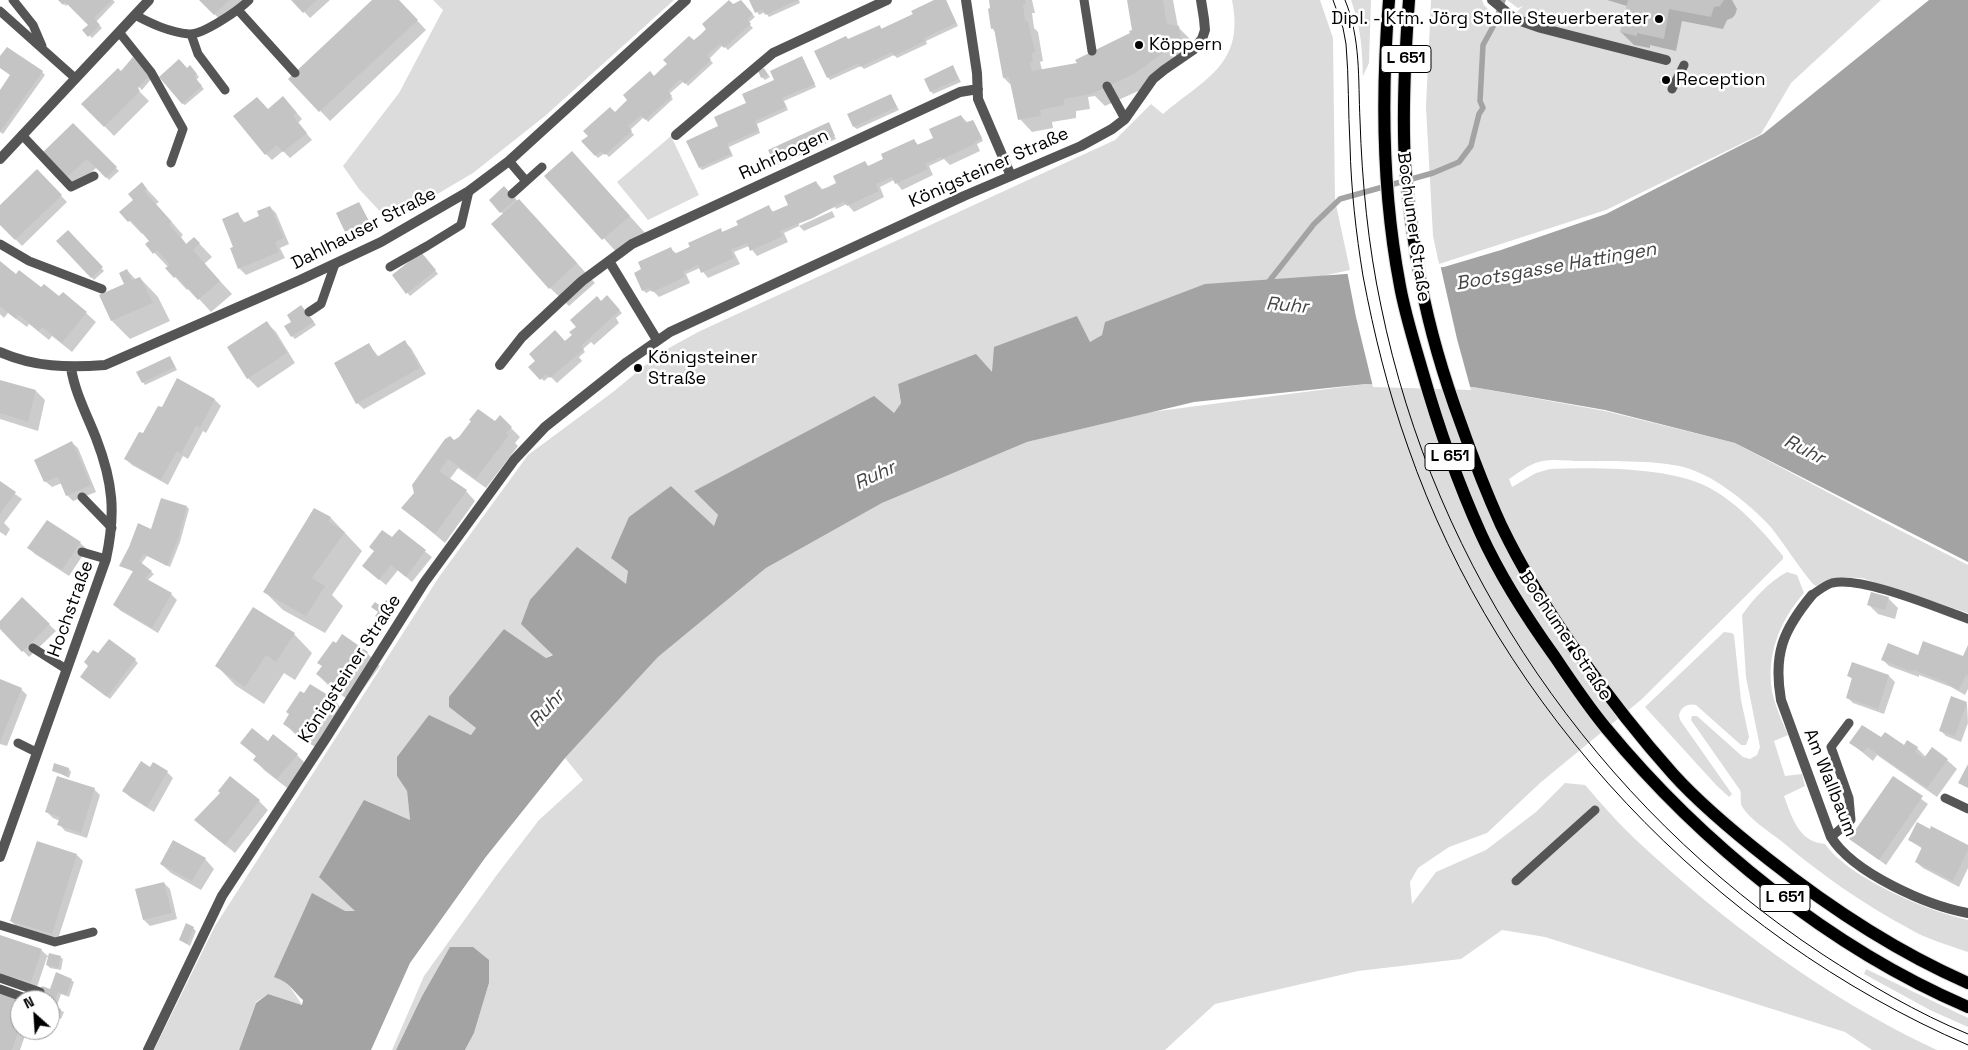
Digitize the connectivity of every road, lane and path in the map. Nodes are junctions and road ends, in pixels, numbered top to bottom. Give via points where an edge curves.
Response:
1 (13, 0) edge
2 (149, 0) edge
3 (249, 0) edge
4 (686, 0) edge
5 (887, 0) edge
6 (966, 0) edge
7 (1084, 0) edge
8 (1201, 0) edge
9 (1389, 0) edge
10 (1409, 0) edge
11 (1493, 1) edge
12 (238, 10) junction
13 (0, 11) edge
14 (135, 15) junction
15 (119, 32) junction
16 (191, 34) junction
17 (43, 49) junction
18 (1092, 51) dead end
19 (1666, 60) dead end
20 (1684, 65) dead end
21 (295, 73) dead end
22 (75, 78) junction
23 (1107, 86) dead end
24 (978, 88) junction
25 (1672, 89) dead end
26 (225, 90) dead end
27 (1125, 119) junction
28 (22, 135) junction
29 (676, 135) dead end
30 (0, 159) edge
31 (509, 161) junction
32 (171, 162) dead end
33 (542, 167) dead end
34 (94, 176) dead end
35 (1011, 176) junction
36 (526, 181) junction
37 (469, 191) junction
38 (512, 194) dead end
39 (0, 244) edge
40 (609, 262) junction
41 (335, 264) junction
42 (390, 267) dead end
43 (102, 289) dead end
44 (309, 312) dead end
45 (657, 340) junction
46 (0, 352) edge
47 (500, 365) dead end
48 (71, 368) junction
49 (82, 498) dead end
50 (112, 528) junction
51 (82, 552) dead end
52 (106, 559) junction
53 (1812, 595) joint
54 (1968, 619) edge
55 (33, 648) dead end
56 (66, 669) junction
57 (1849, 723) dead end
58 (18, 743) dead end
59 (36, 752) junction
60 (1945, 798) dead end
61 (1968, 809) edge
62 (1596, 810) dead end
63 (1831, 838) junction
64 (0, 857) edge
65 (1516, 881) dead end
66 (1968, 913) edge
67 (0, 925) edge
68 (93, 932) dead end
69 (0, 978) edge
70 (1968, 982) edge
71 (34, 990) edge
72 (1968, 1007) edge
73 (148, 1050) edge

1 - 17 lane via 33,25
2 - 14 street
3 - 12 lane
4 - 31 street, Dahlhauser Straße
5 - 29 street via 773,53
6 - 24 street
7 - 18 lane
8 - 27 street, Königsteiner Straße via 1202,39 1194,50 1153,79
9 - 72 main road, Bochumer Straße / L 651 via 1383,118 1385,166 1400,286 1429,394 1453,466 1482,536 1521,609 1582,696 1628,753 1661,790 1722,848 1834,934
10 - 70 main road, Bochumer Straße / L 651 via 1405,162 1422,287 1446,382 1473,459 1502,526 1538,593 1601,686 1643,740 1722,821 1803,888 1898,949
11 - 19 street via 1515,19 1541,28
12 - 16 lane
12 - 21 lane
13 - 17 lane
14 - 15 street
14 - 16 lane via 155,26
15 - 22 street
15 - 32 lane via 151,72 183,129
16 - 26 lane via 198,54
17 - 22 lane
20 - 25 lane
22 - 28 street
23 - 27 lane
24 - 35 street via 978,99
24 - 40 street, Ruhrbogen via 960,92 632,244
27 - 35 street, Königsteiner Straße via 1097,138
28 - 30 street
28 - 34 lane via 70,187
31 - 36 lane
31 - 37 street, Dahlhauser Straße
33 - 36 lane
35 - 45 street, Königsteiner Straße via 720,308
36 - 38 lane
37 - 41 street, Dahlhauser Straße via 381,242
37 - 42 lane via 461,225
39 - 43 lane via 29,261
40 - 45 street
40 - 47 street, Ruhrbogen via 582,281 522,337
41 - 44 lane via 321,304
41 - 48 street, Dahlhauser Straße via 127,357 104,365
45 - 73 street, Königsteiner Straße via 566,410 534,439 514,460 424,583 222,896
46 - 48 street, Dahlhauser Straße via 38,364
48 - 50 street, Hochstraße via 74,384 103,458 112,496
49 - 50 lane
50 - 52 street, Hochstraße
51 - 52 lane
52 - 56 street, Hochstraße
53 - 54 lane via 1830,584 1864,584
53 - 63 street, Am Wallbaum via 1787,630 1779,652 1777,677 1781,700
55 - 56 lane
56 - 59 street, Hochstraße
57 - 63 lane via 1831,747 1849,798 1851,820
58 - 59 lane
59 - 64 street, Hochstraße
60 - 61 lane
62 - 65 lane
63 - 66 street, Am Wallbaum via 1862,868 1900,889
67 - 68 lane via 55,942
69 - 71 lane

